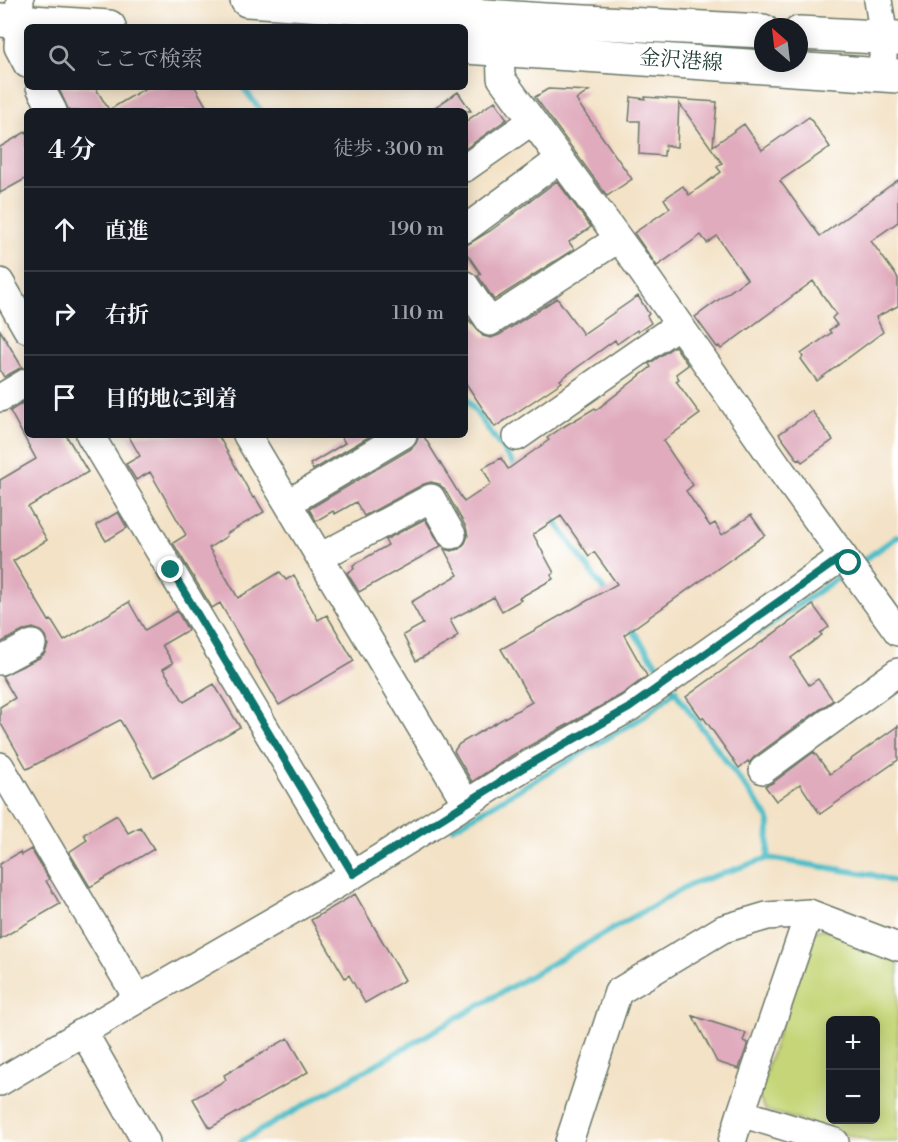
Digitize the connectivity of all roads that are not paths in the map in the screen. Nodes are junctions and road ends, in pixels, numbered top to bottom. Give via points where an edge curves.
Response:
1 (247, 0) edge
2 (878, 0) edge
3 (323, 11) edge
4 (13, 14) edge
5 (87, 24) edge
6 (754, 31) edge
7 (808, 33) edge
8 (891, 38) edge
9 (468, 47) edge
10 (500, 48) junction
11 (24, 58) edge
12 (890, 75) edge
13 (42, 90) edge
14 (51, 108) edge
15 (532, 121) junction
16 (560, 159) junction
17 (468, 166) edge
18 (468, 227) edge
19 (618, 239) junction
20 (0, 282) edge
21 (468, 289) edge
22 (24, 324) edge
23 (678, 325) junction
24 (24, 384) edge
25 (0, 398) edge
26 (517, 437) dead end
27 (92, 438) edge
28 (249, 438) edge
29 (398, 438) edge
30 (288, 503) junction
31 (452, 535) dead end
32 (320, 557) junction
33 (849, 564) junction
34 (898, 632) edge
35 (32, 644) dead end
36 (0, 661) edge
37 (898, 672) edge
38 (0, 766) edge
39 (763, 770) dead end
40 (466, 803) junction
41 (353, 874) junction
42 (809, 913) junction
43 (898, 947) edge
44 (138, 999) junction
45 (84, 1033) junction
46 (0, 1082) edge
47 (741, 1113) junction
48 (146, 1142) edge
49 (569, 1142) edge
50 (732, 1142) edge
51 (835, 1142) edge

1 - 3 main road, 金沢港線
2 - 8 street
3 - 6 main road, 金沢港線
4 - 5 main road
4 - 11 street via 18,47
7 - 8 main road
8 - 12 street
9 - 10 main road, 金沢港線
10 - 12 main road, 金沢港線
10 - 15 street via 501,78
13 - 14 street
15 - 16 street
15 - 17 street
16 - 18 street
16 - 19 street
19 - 21 street via 490,322
19 - 23 street
20 - 22 street
23 - 26 street
23 - 33 street
24 - 25 street
27 - 41 street
28 - 30 street
29 - 30 street
30 - 32 street
31 - 32 street via 431,498
32 - 40 street
33 - 34 street
33 - 40 street via 629,708
35 - 36 street
37 - 39 street
38 - 44 street
40 - 41 street
41 - 44 street
42 - 43 street
42 - 47 street
42 - 49 street via 767,916 723,929 618,992
44 - 45 street
45 - 46 street
45 - 48 street
47 - 50 street
47 - 51 street

